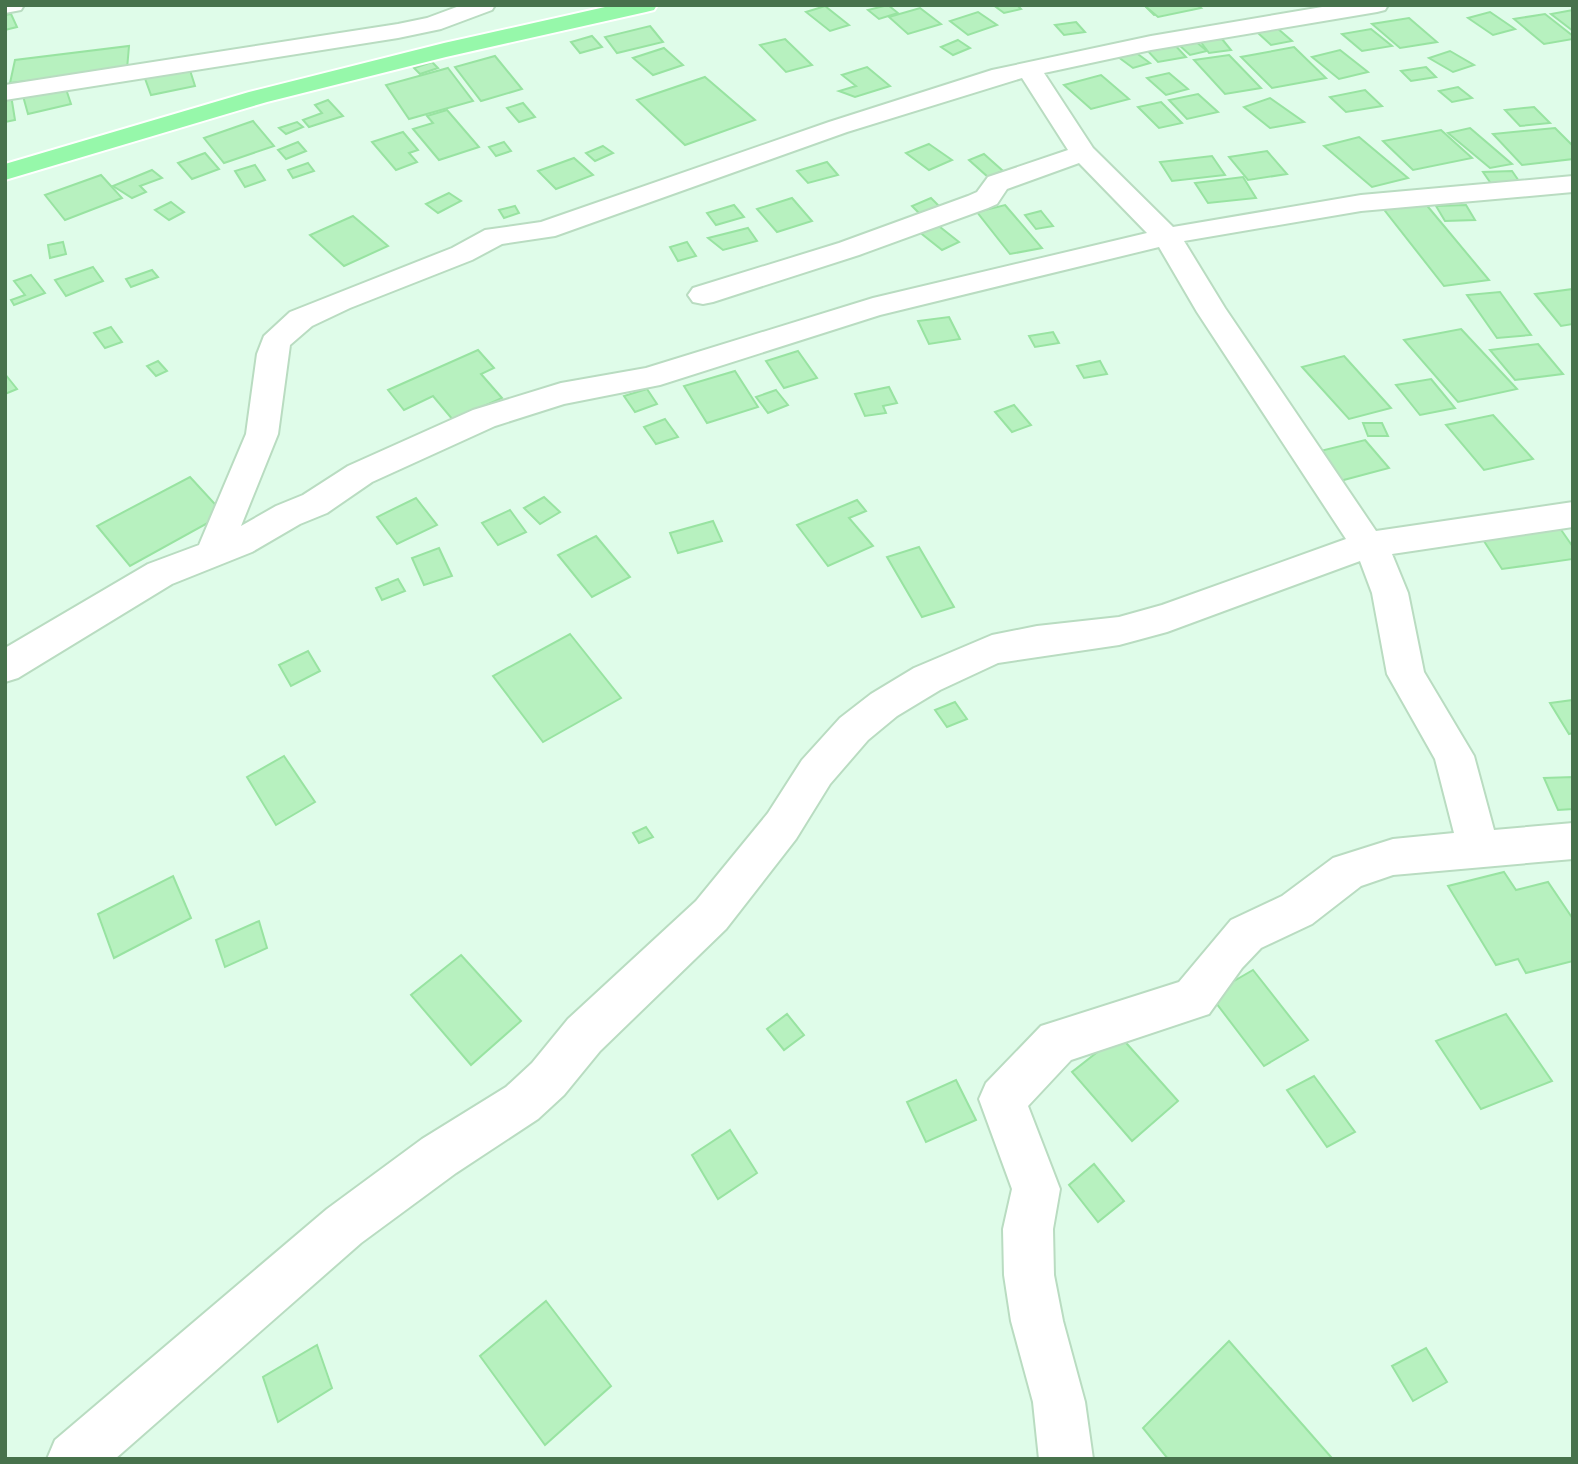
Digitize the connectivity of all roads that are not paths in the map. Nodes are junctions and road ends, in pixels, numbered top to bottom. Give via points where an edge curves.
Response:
1 (13, 5) edge
2 (484, 5) edge
3 (646, 5) edge
4 (1377, 5) edge
5 (5, 6) edge
6 (456, 9) edge
7 (433, 24) junction
8 (444, 50) junction
9 (1028, 68) junction
10 (5, 93) edge
11 (1083, 153) junction
12 (5, 172) edge
13 (1573, 184) edge
14 (1167, 237) junction
15 (703, 295) dead end
16 (1573, 514) edge
17 (1367, 545) junction
18 (212, 555) junction
19 (5, 667) edge
20 (1573, 841) edge
21 (1478, 848) junction
22 (74, 1459) edge
23 (1066, 1459) edge

1 - 5 street
2 - 6 street
3 - 8 highway
4 - 9 street
6 - 7 street
7 - 8 street
7 - 10 street
8 - 12 highway via 258,97
9 - 11 street
9 - 18 street via 838,127 545,230 495,236 462,254 301,319 275,343 262,434
11 - 14 street
11 - 15 street via 997,183 987,198 978,202
13 - 14 street via 1361,203
14 - 17 street
14 - 18 street via 873,307 649,378 561,394 484,418 360,474 315,504
16 - 17 street
17 - 21 street via 1381,565 1391,593 1406,674 1454,756
17 - 22 street via 1167,618 1119,631 992,650 938,673 884,705 854,729 816,772 782,826 711,915 584,1035 548,1079 522,1103 439,1156 344,1226
18 - 19 street via 160,574 115,598
20 - 21 street
21 - 23 street via 1393,857 1348,871 1297,910 1246,934 1192,999 1057,1042 1002,1099 1037,1189 1028,1229 1029,1275 1059,1402

